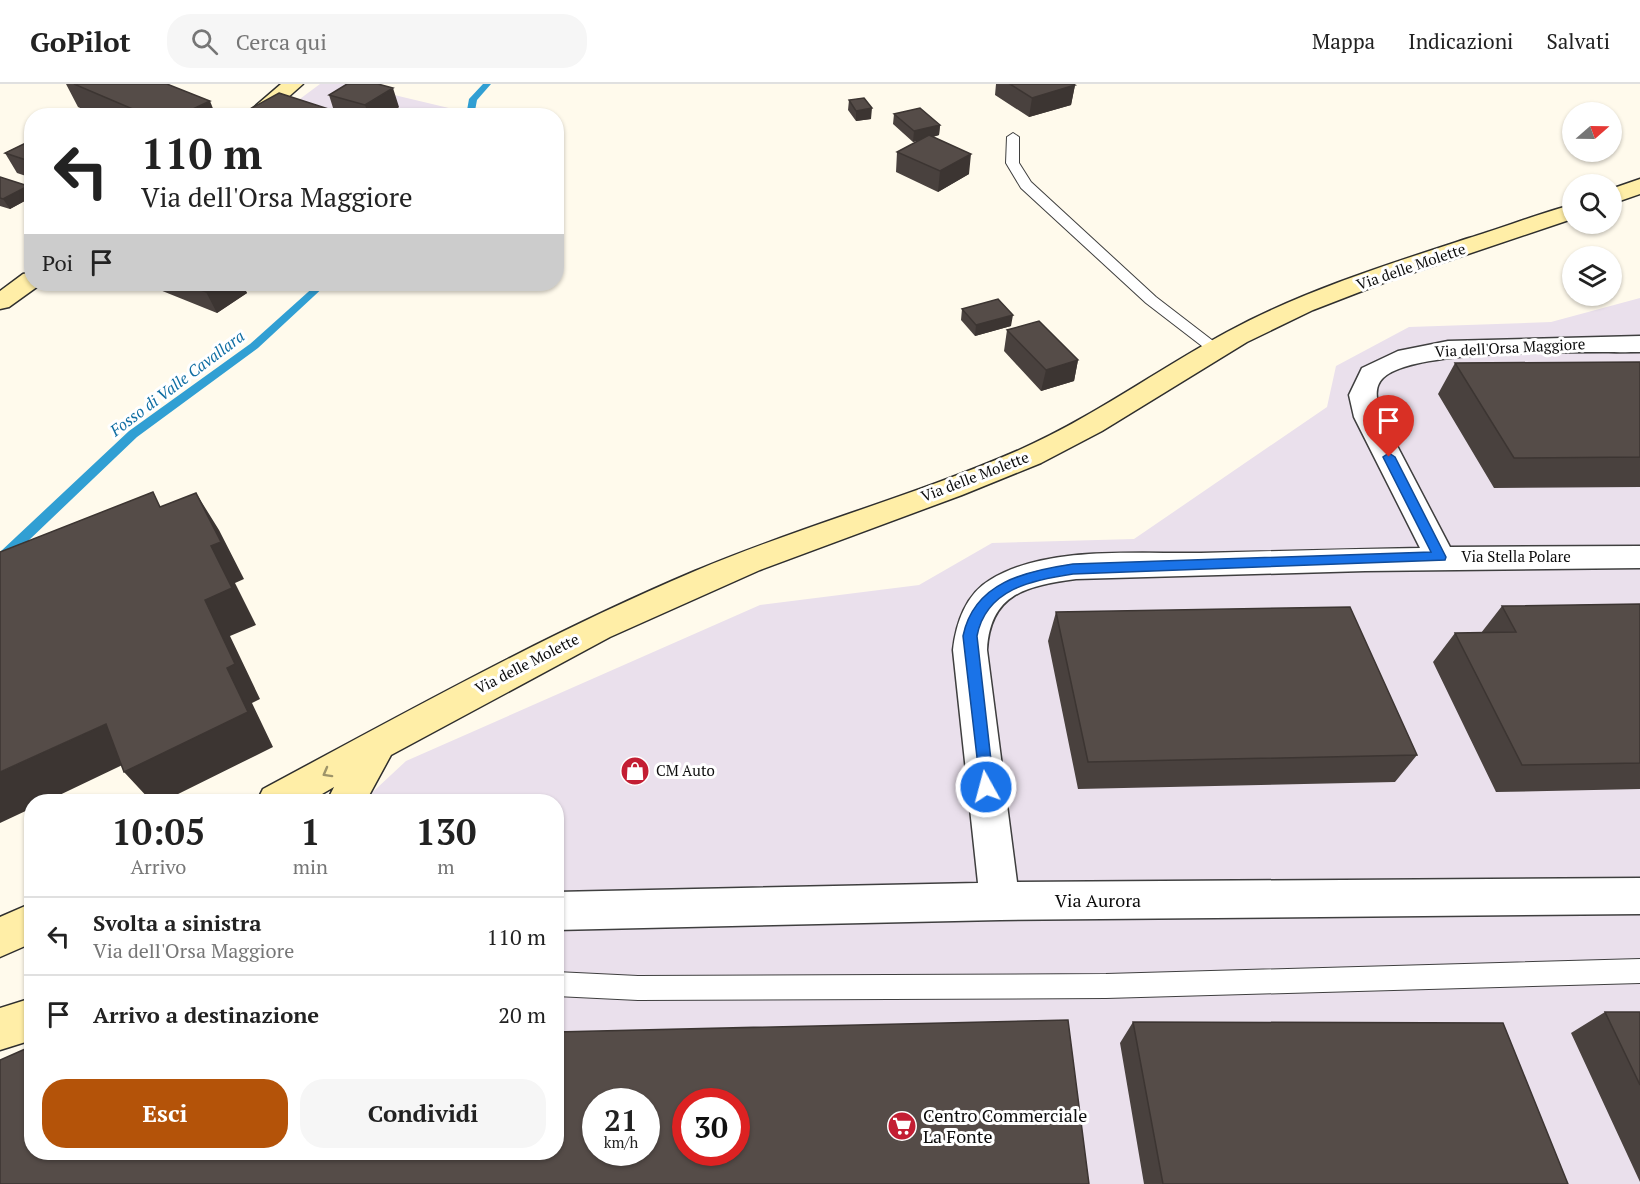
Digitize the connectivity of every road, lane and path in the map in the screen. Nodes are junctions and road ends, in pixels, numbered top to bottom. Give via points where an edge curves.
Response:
1 (293, 84) edge
2 (264, 108) edge
3 (1013, 137) dead end
4 (1640, 186) edge
5 (1622, 193) edge
6 (1562, 215) edge
7 (24, 285) edge
8 (0, 302) edge
9 (1640, 344) edge
10 (1216, 350) junction
11 (1440, 557) junction
12 (1640, 557) edge
13 (378, 745) junction
14 (289, 794) edge
15 (350, 794) edge
16 (1640, 896) edge
17 (1000, 902) junction
18 (564, 911) edge
19 (24, 926) edge
20 (0, 938) edge
21 (1640, 971) edge
22 (564, 984) edge
23 (24, 1021) edge
24 (0, 1029) edge

1 - 2 street
3 - 10 lane via 1013,168 1026,185 1151,300
4 - 5 street
6 - 10 street, Via delle Molette via 1308,303
7 - 8 street
9 - 11 street, Via dell'Orsa Maggiore via 1448,349 1398,359 1371,374 1362,395 1368,417
10 - 13 street, Via delle Molette via 1114,413 1036,453 963,484 795,543 666,597 536,658
11 - 12 street, Via Stella Polare
11 - 17 street, Via Stella Polare via 1073,569 1037,574 998,590 973,622 970,650
13 -> 14 street, Via delle Molette
13 - 15 street
16 - 17 street, Via Aurora
17 - 18 street, Via Aurora
19 - 20 street
21 - 22 lane via 1106,986 638,988
23 - 24 street

